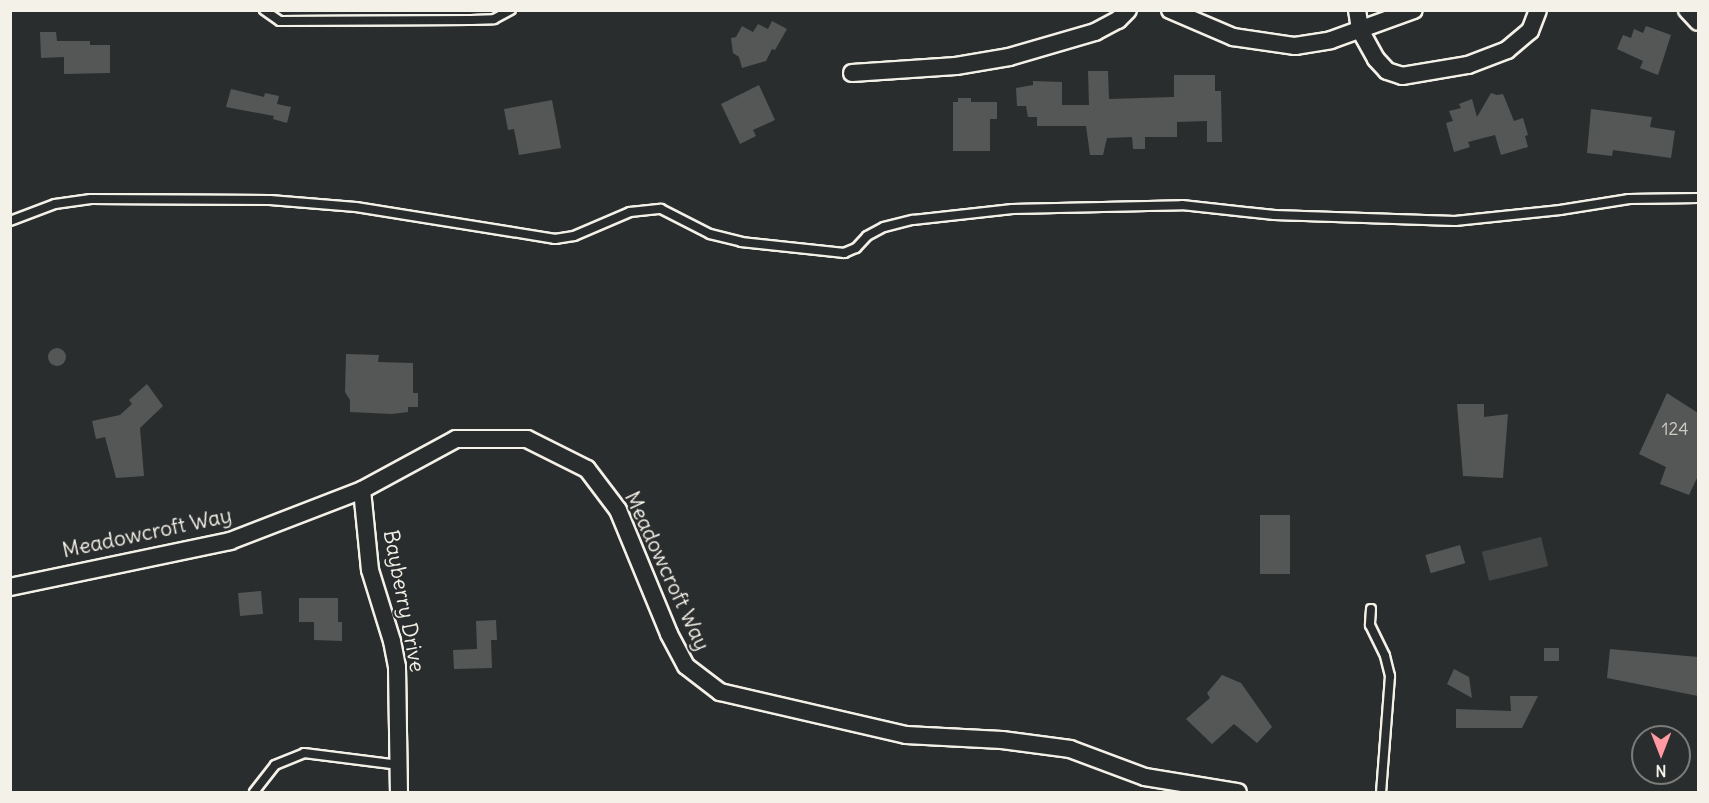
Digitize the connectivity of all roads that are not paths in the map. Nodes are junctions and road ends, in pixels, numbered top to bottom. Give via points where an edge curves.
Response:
1 (264, 10) edge
2 (511, 10) edge
3 (1128, 10) edge
4 (1170, 10) edge
5 (1357, 10) edge
6 (1414, 10) edge
7 (1538, 10) edge
8 (1687, 10) edge
9 (1698, 22) edge
10 (1360, 30) junction
11 (852, 73) dead end
12 (1698, 198) edge
13 (10, 221) edge
14 (362, 490) junction
15 (10, 587) edge
16 (1371, 609) dead end
17 (399, 765) junction
18 (254, 792) edge
19 (399, 792) edge
20 (1238, 792) edge
21 (1381, 792) edge

1 - 2 lane via 280,21 494,19
3 - 11 street via 1095,32 1010,57 956,66
4 - 10 street via 1233,37 1264,43 1295,46
5 - 10 street
6 - 10 street
7 - 10 street via 1530,31 1507,50 1468,65 1402,76 1387,71 1376,59
8 - 9 street
12 - 13 lane via 1629,199 1455,221 1274,215 1182,205 1012,209 884,227 844,253 741,242 710,234 661,209 630,212 574,236 555,239 356,207 270,200 91,200 55,204
14 - 15 street, Meadowcroft Way via 230,541
14 - 17 street, Bayberry Drive via 372,577 393,641 397,667
14 - 20 street, Meadowcroft Way via 456,439 527,439 587,469 612,501 686,666 720,693 906,735 1002,740 1070,749 1145,777
16 - 21 lane via 1370,625 1390,676
17 - 18 lane via 304,753 275,765
17 - 19 street, Bayberry Drive

